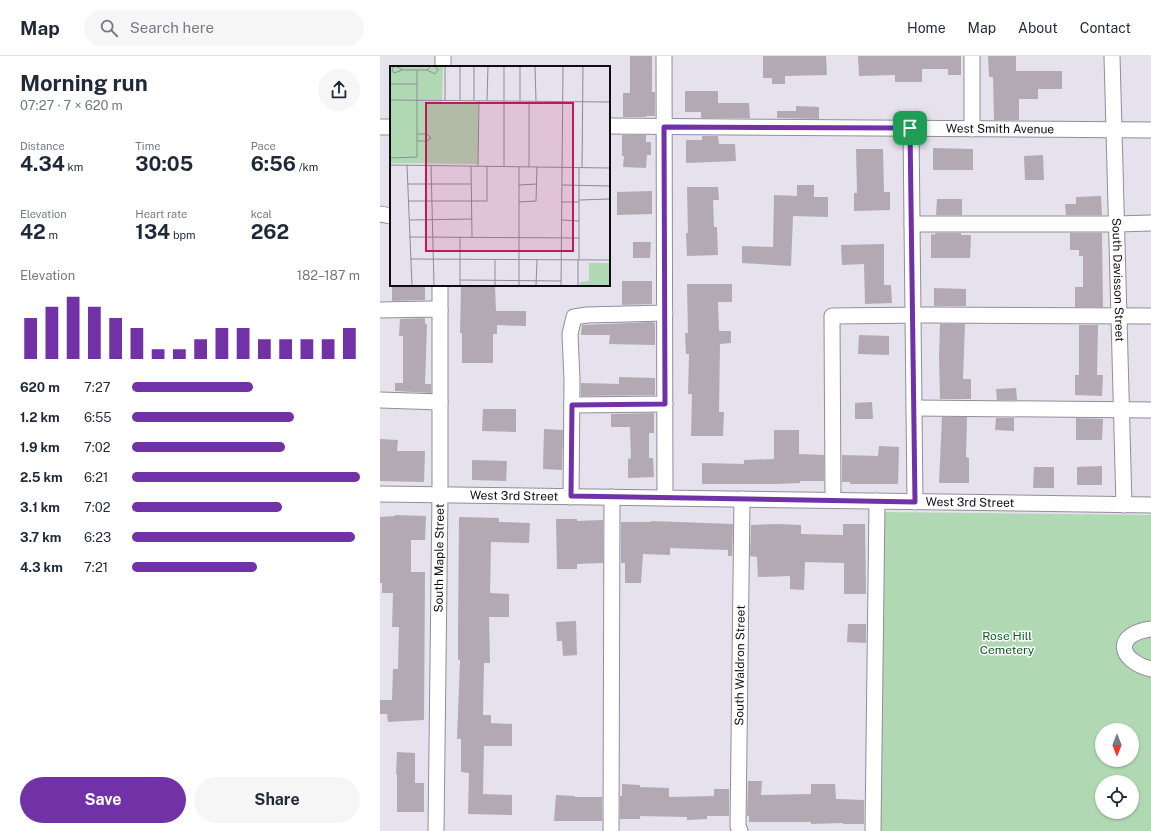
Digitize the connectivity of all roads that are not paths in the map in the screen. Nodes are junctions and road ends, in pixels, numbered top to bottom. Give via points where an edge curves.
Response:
1 (664, 56) edge
2 (972, 56) edge
3 (1112, 56) edge
4 (610, 126) edge
5 (664, 127) junction
6 (910, 128) junction
7 (972, 129) junction
8 (1114, 130) junction
9 (1151, 130) edge
10 (380, 214) edge
11 (390, 216) edge
12 (1151, 223) edge
13 (912, 224) junction
14 (1117, 224) junction
15 (440, 286) edge
16 (380, 310) edge
17 (440, 311) junction
18 (665, 313) junction
19 (913, 315) junction
20 (1119, 316) junction
21 (1151, 316) edge
22 (380, 400) edge
23 (440, 402) junction
24 (665, 404) junction
25 (572, 405) junction
26 (914, 408) junction
27 (1122, 410) junction
28 (1151, 410) edge
29 (380, 494) edge
30 (440, 494) junction
31 (571, 496) junction
32 (612, 497) junction
33 (665, 498) junction
34 (742, 499) junction
35 (833, 500) junction
36 (877, 501) junction
37 (915, 502) junction
38 (1124, 505) junction
39 (1151, 505) edge
40 (1151, 629) edge
41 (1151, 669) edge
42 (436, 831) edge
43 (611, 831) edge
44 (740, 831) edge
45 (873, 831) edge

1 - 5 street
2 - 7 street
3 - 8 street, South Davisson Street
4 - 5 street, West Smith Avenue
5 - 6 street, West Smith Avenue
5 - 18 street
6 - 7 street, West Smith Avenue
6 - 13 street
7 - 8 street, West Smith Avenue
8 - 9 street, West Smith Avenue
8 - 14 street, South Davisson Street
10 - 11 street
12 - 14 street
13 - 14 street
13 - 19 street
14 - 20 street, South Davisson Street
15 - 17 street, South Maple Street
16 - 17 street
17 - 23 street, South Maple Street
18 - 24 street
18 - 25 street via 587,314 574,317 570,334
19 - 20 street
19 - 26 street
19 - 35 street via 832,316
20 - 21 street
20 - 27 street, South Davisson Street
22 - 23 street
23 - 30 street, South Maple Street
24 - 25 street
24 - 33 street
25 - 31 street
26 - 27 street
26 - 37 street
27 - 28 street
27 - 38 street, South Davisson Street
29 - 30 street, West 3rd Street
30 - 31 street, West 3rd Street
30 - 42 street, South Maple Street
31 - 32 street, West 3rd Street
32 - 33 street, West 3rd Street
32 - 43 street
33 - 34 street, West 3rd Street
34 - 35 street, West 3rd Street
34 - 44 street, South Waldron Street via 738,810
35 - 36 street, West 3rd Street
36 - 37 street, West 3rd Street
36 - 45 street
37 - 38 street, West 3rd Street
38 - 39 street, West 3rd Street
40 - 41 street via 1129,637 1124,649 1132,661

